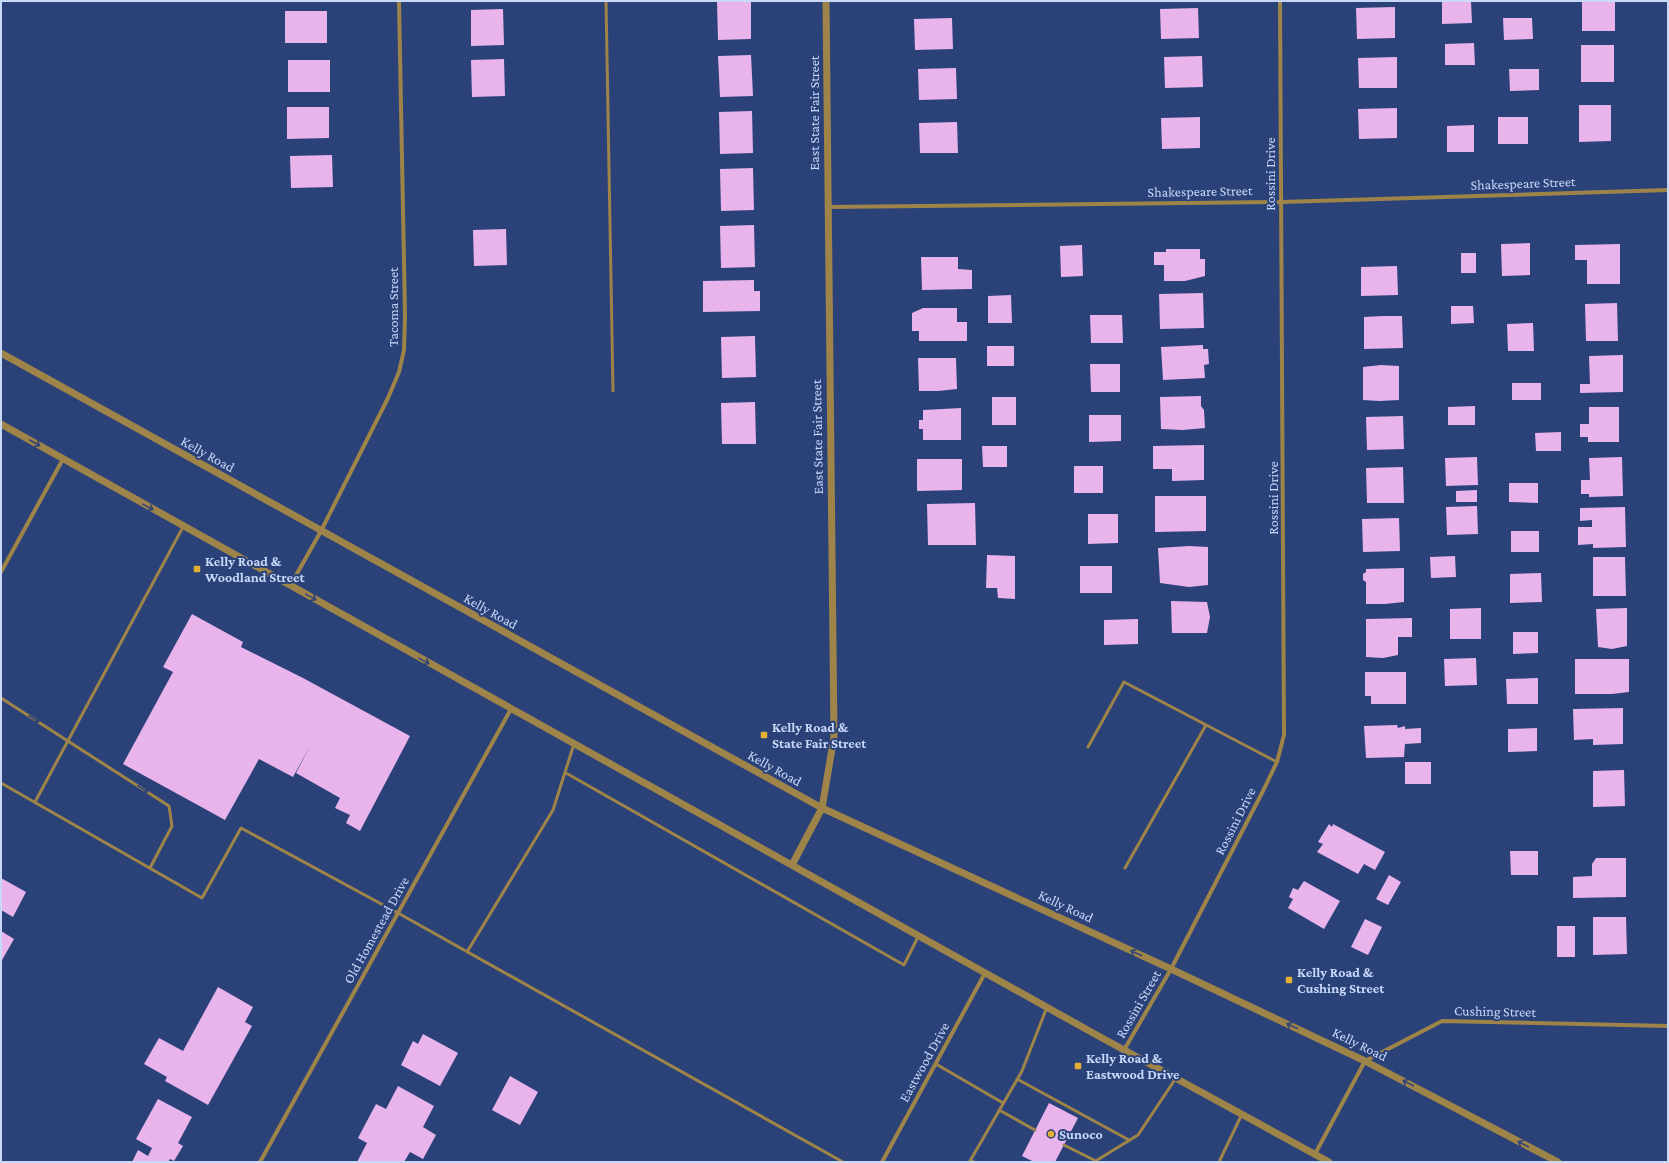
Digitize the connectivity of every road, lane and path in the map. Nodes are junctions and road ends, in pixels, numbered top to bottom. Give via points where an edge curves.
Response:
1 (399, 1) edge
2 (606, 1) edge
3 (826, 1) edge
4 (1280, 1) edge
5 (1668, 190) edge
6 (1282, 202) junction
7 (828, 207) junction
8 (1, 353) edge
9 (613, 391) dead end
10 (1, 424) edge
11 (63, 459) junction
12 (183, 527) junction
13 (321, 531) junction
14 (1, 572) edge
15 (290, 586) junction
16 (1, 698) edge
17 (511, 709) junction
18 (1206, 725) junction
19 (68, 741) junction
20 (574, 744) junction
21 (1088, 747) dead end
22 (1277, 762) junction
23 (566, 773) junction
24 (1, 783) edge
25 (35, 802) junction
26 (822, 808) junction
27 (792, 865) junction
28 (150, 868) junction
29 (1125, 868) dead end
30 (398, 913) junction
31 (919, 936) junction
32 (467, 952) junction
33 (1172, 969) junction
34 (985, 973) junction
35 (1046, 1007) junction
36 (1668, 1026) edge
37 (1124, 1050) junction
38 (1365, 1060) junction
39 (936, 1064) junction
40 (1176, 1078) junction
41 (1017, 1079) junction
42 (1003, 1103) junction
43 (999, 1110) junction
44 (1242, 1114) junction
45 (1035, 1130) dead end
46 (1129, 1140) junction
47 (1064, 1145) dead end
48 (1315, 1154) junction
49 (260, 1162) edge
50 (843, 1162) edge
51 (882, 1162) edge
52 (974, 1162) edge
53 (1095, 1162) edge
54 (1220, 1162) edge
55 (1329, 1162) edge
56 (1558, 1162) edge

1 - 13 street, Tacoma Street via 404,350 399,372 388,398
2 - 9 lane
3 - 7 street, East State Fair Street
4 - 6 street, Rossini Drive
5 - 6 street, Shakespeare Street
6 - 7 street, Shakespeare Street
6 - 22 street, Rossini Drive via 1285,715 1284,735
7 - 26 street, East State Fair Street via 834,737
8 - 13 street, Kelly Road
10 -> 11 street
11 -> 12 street
11 - 14 street
12 - 15 street
12 - 19 lane
13 - 15 street, Tacoma Street
13 - 26 street, Kelly Road
15 -> 17 street
16 -> 19 lane
17 - 20 street
17 - 30 street, Old Homestead Drive
18 - 21 lane via 1124,682
18 - 22 lane
18 - 29 lane
19 - 25 lane
19 -> 28 lane via 169,806 172,826
20 - 23 lane
20 - 27 street
22 - 33 street, Rossini Drive
23 - 31 lane via 904,965
23 - 32 lane via 553,810
24 - 25 lane
25 - 28 lane
26 - 27 street, East State Fair Street
33 -> 26 street, Kelly Road
27 - 31 street
28 - 30 lane via 202,898 241,828
30 - 32 lane
30 - 49 street, Old Homestead Drive
31 - 34 street
32 - 50 lane
33 - 37 street, Rossini Street
38 -> 33 street, Kelly Road
34 - 35 street
34 - 39 street, Eastwood Drive
35 - 37 street
35 - 41 lane
36 - 38 street, Cushing Street via 1442,1021
37 - 40 street
38 - 48 street
56 -> 38 street, Kelly Road
39 - 42 lane
39 - 51 street, Eastwood Drive
40 - 44 street
40 - 46 lane via 1138,1135
41 - 42 lane
41 - 46 lane
42 - 43 lane
43 - 45 lane
43 - 52 lane via 970,1161
44 - 48 street
44 - 54 lane
46 - 53 lane
47 - 53 lane
48 - 55 street

